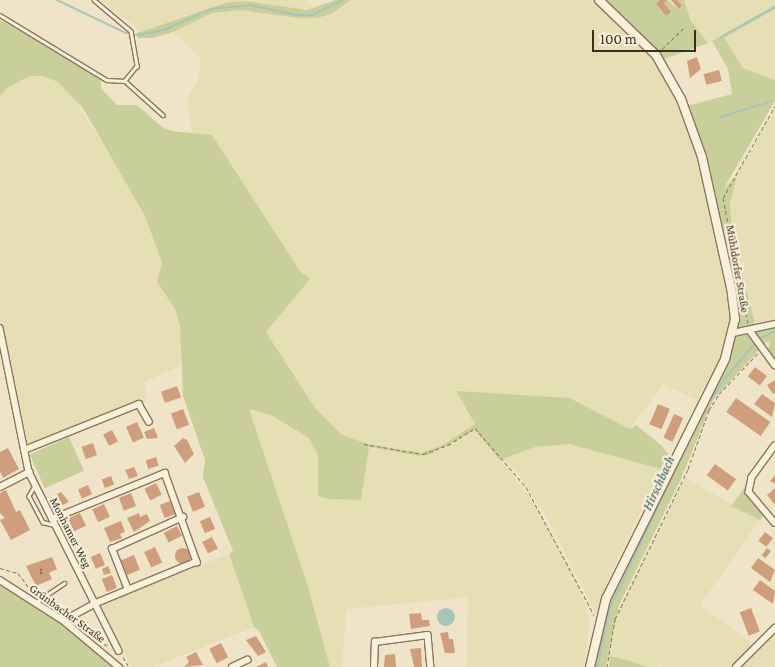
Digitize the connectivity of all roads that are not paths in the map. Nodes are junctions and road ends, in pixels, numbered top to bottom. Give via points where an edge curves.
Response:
1 (94, 0) edge
2 (599, 0) edge
3 (0, 15) edge
4 (125, 81) junction
5 (162, 114) dead end
6 (775, 324) edge
7 (0, 328) edge
8 (751, 332) junction
9 (733, 333) junction
10 (775, 365) edge
11 (149, 421) dead end
12 (775, 446) edge
13 (24, 450) junction
14 (28, 472) junction
15 (35, 486) junction
16 (0, 487) edge
17 (183, 517) junction
18 (52, 519) junction
19 (775, 524) edge
20 (56, 525) junction
21 (0, 580) edge
22 (64, 583) dead end
23 (128, 590) junction
24 (36, 602) junction
25 (95, 604) junction
26 (64, 621) junction
27 (775, 628) edge
28 (119, 652) road end
29 (247, 660) dead end
30 (119, 667) edge
31 (232, 667) edge
32 (374, 667) edge
33 (431, 667) edge
34 (590, 667) edge
35 (736, 667) edge

1 - 4 lane via 131,31 137,66
2 - 9 street, Mühldorfer Straße via 656,55 681,98 698,144 731,288
3 - 4 lane via 107,80
4 - 5 lane
6 - 8 street
7 - 13 street, Monhamer Weg via 13,380
8 - 9 street
8 - 10 street
9 - 34 street, Mühldorfer Straße via 725,359 614,583 598,622
11 - 13 street via 138,404
12 - 19 street via 752,478 749,492
13 - 14 street, Monhamer Weg
14 - 15 street, Monhamer Weg
14 - 16 street
15 - 18 street, Monhamer Weg
15 - 20 lane via 29,496 43,522
17 - 18 street via 165,473
17 - 23 street via 197,562
17 - 23 street via 112,549
18 - 20 street, Monhamer Weg
20 - 25 street, Monhamer Weg
21 - 24 street, Grünbacher Straße
22 - 24 lane
23 - 25 street
24 - 26 street, Grünbacher Straße
25 - 26 street
25 - 28 street, Monhamer Weg
26 - 30 street, Grünbacher Straße
27 - 35 street
29 - 31 street
32 - 33 street via 375,642 430,636

